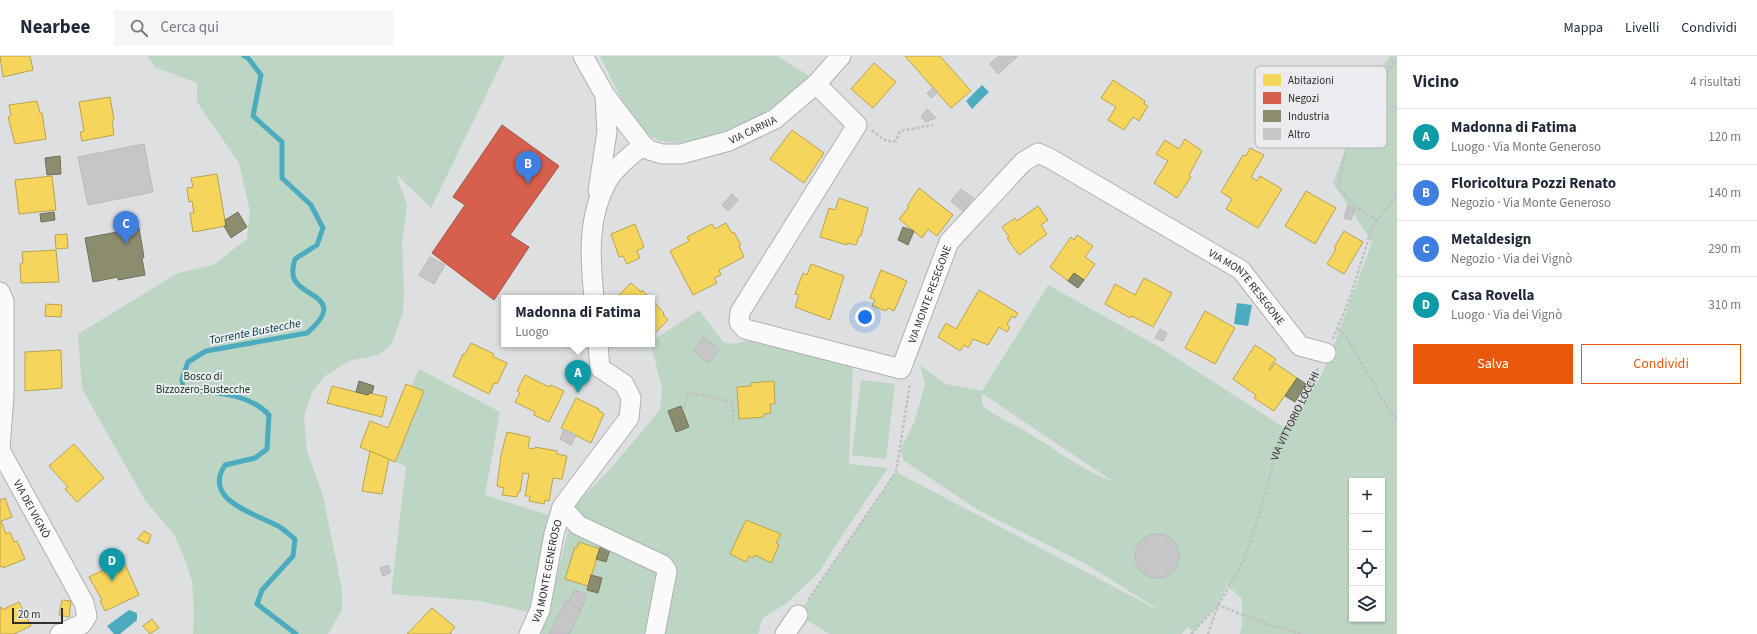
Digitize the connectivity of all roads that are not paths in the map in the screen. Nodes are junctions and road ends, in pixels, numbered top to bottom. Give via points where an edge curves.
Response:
1 (583, 56) edge
2 (841, 56) edge
3 (816, 84) junction
4 (605, 95) junction
5 (643, 145) junction
6 (596, 207) junction
7 (0, 292) edge
8 (594, 295) edge
9 (598, 347) edge
10 (1326, 353) road end
11 (562, 507) junction
12 (798, 615) road end
13 (60, 634) edge
14 (529, 634) edge
15 (655, 634) edge
16 (785, 634) edge

1 - 4 street
2 - 3 street, VIA CARNIA
3 - 5 street, VIA CARNIA via 776,119 729,141 681,154 662,154
3 - 10 street, VIA MONTE RESEGONE via 857,125 740,312 738,322 745,329 901,369 949,242 1023,162 1038,153 1241,270 1300,346
4 - 5 street
4 - 6 street via 607,132
5 - 6 street via 608,179
6 - 8 street via 591,236
7 - 13 street, VIA DEI VIGNÒ via 4,301 4,394 0,450 84,604 87,616 82,624
9 - 11 street, VIA MONTE GENEROSO via 600,368 624,384 631,398 629,418
11 - 14 street, VIA MONTE GENEROSO via 554,534 540,610
11 - 15 street, VIA MONTE GENEROSO via 578,525 663,565 667,571
12 - 16 street

